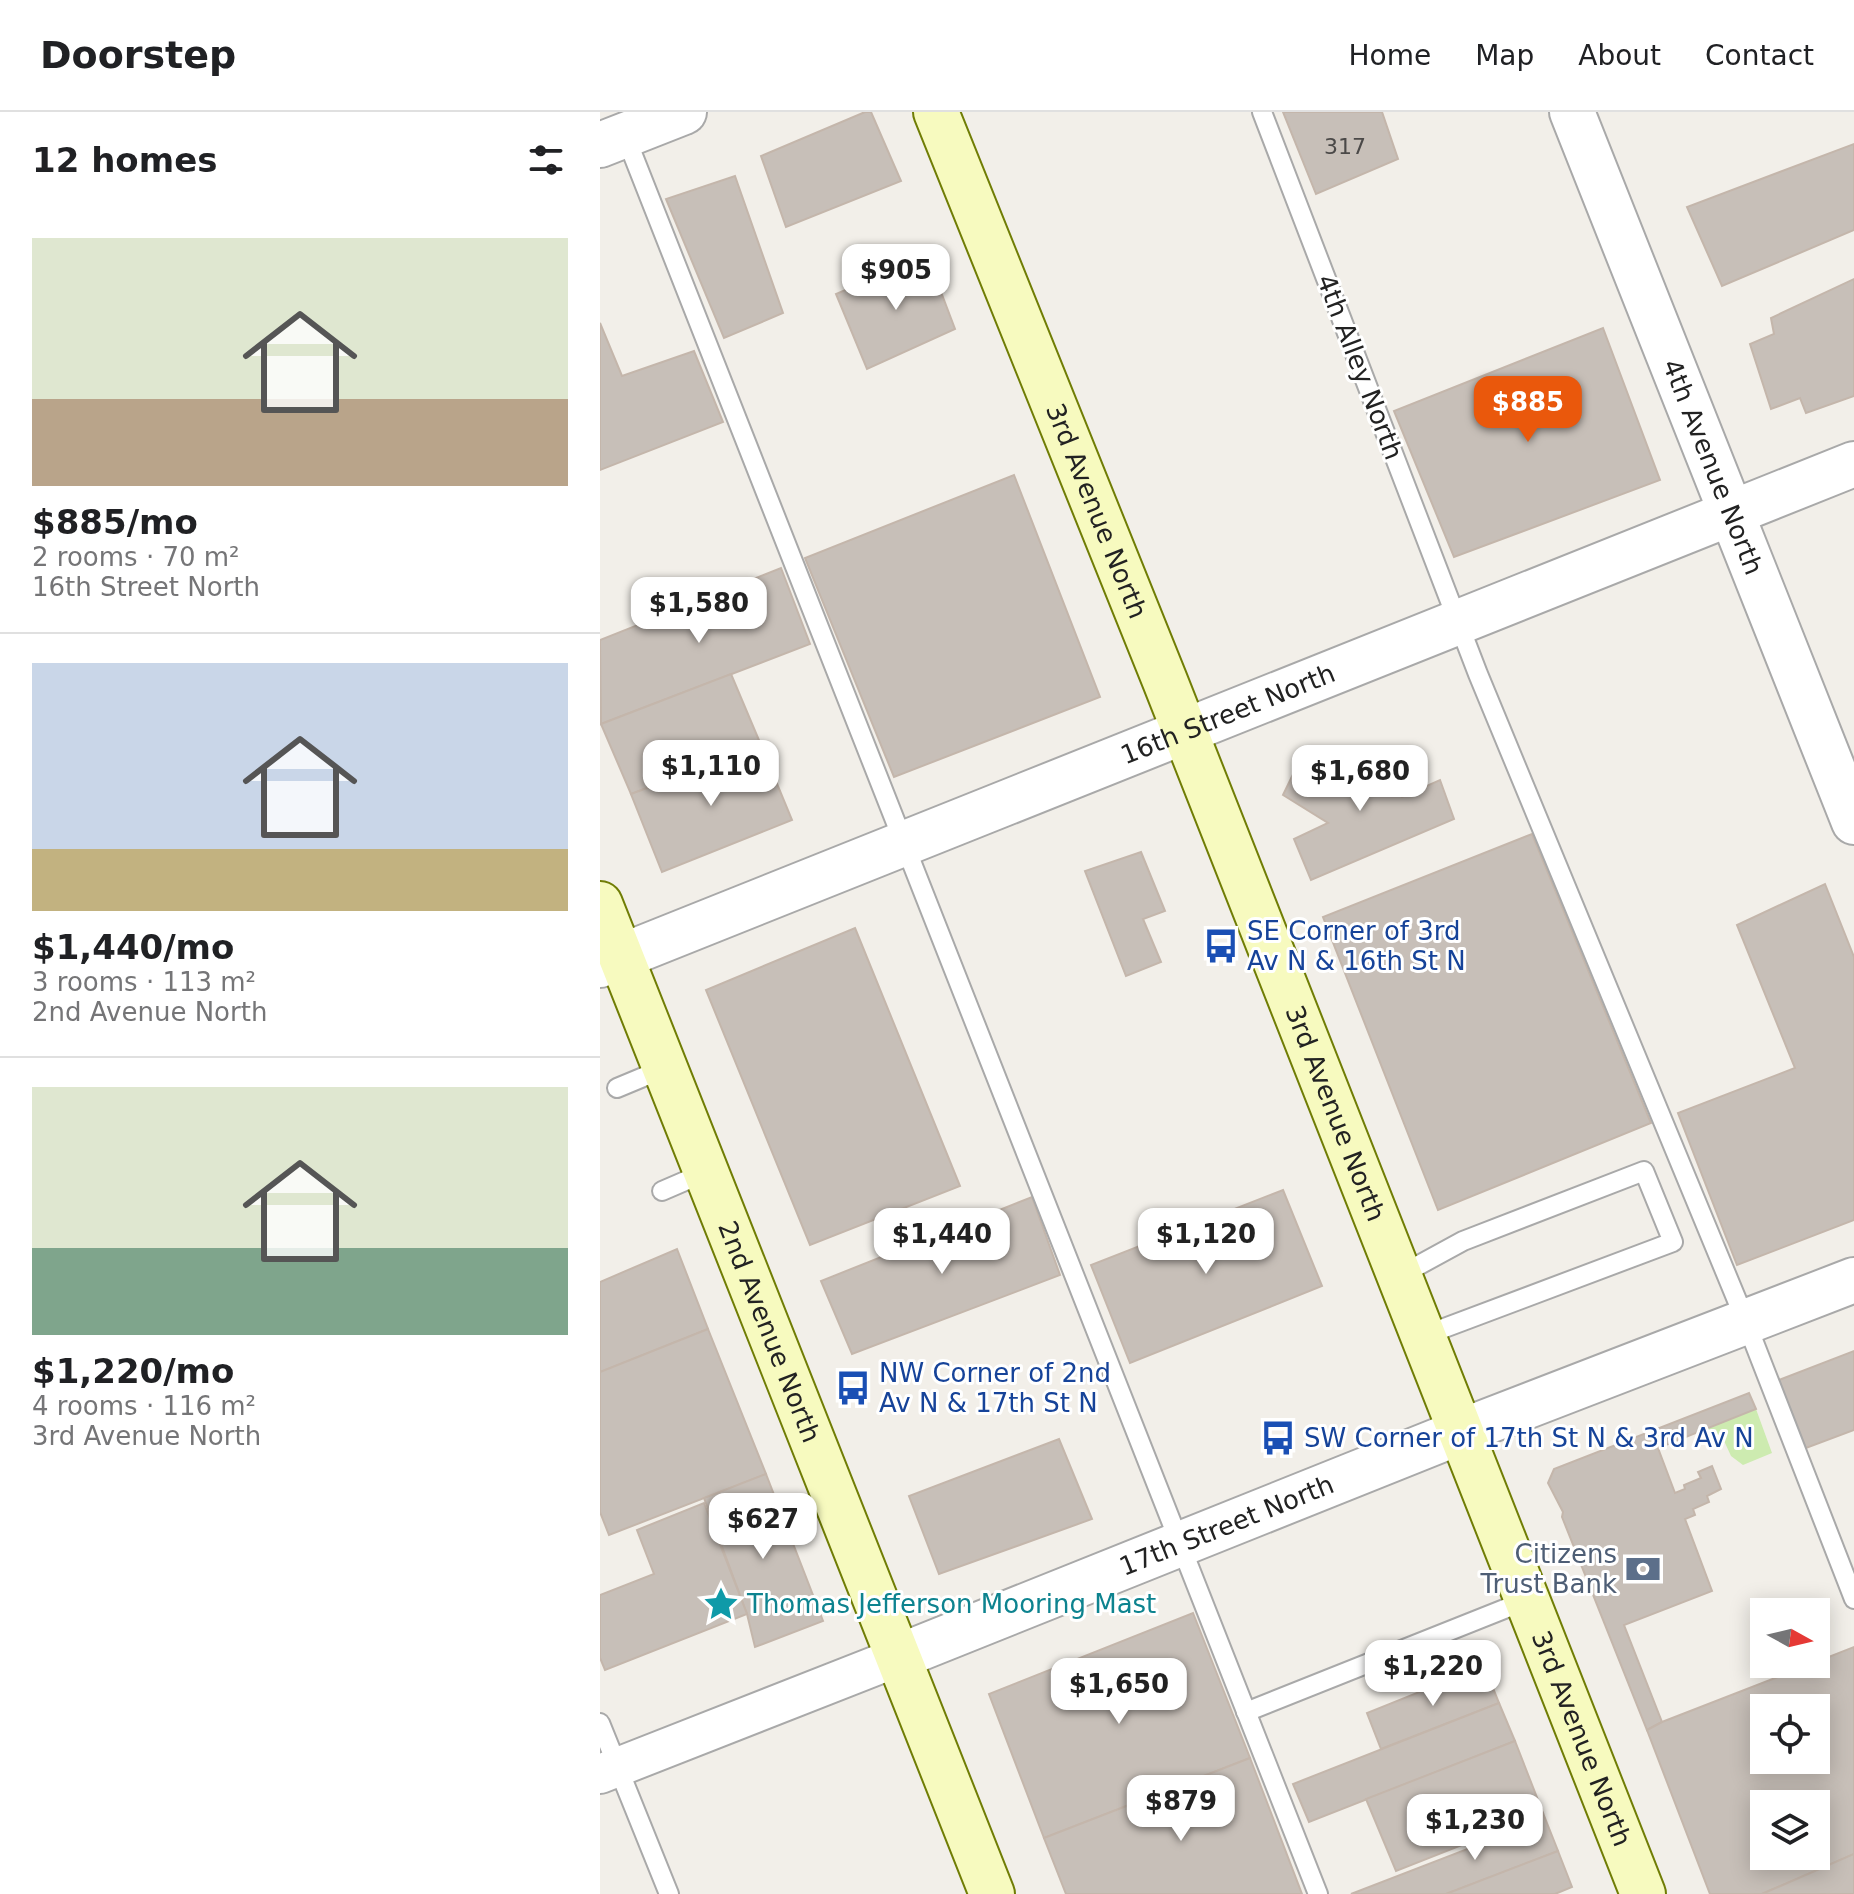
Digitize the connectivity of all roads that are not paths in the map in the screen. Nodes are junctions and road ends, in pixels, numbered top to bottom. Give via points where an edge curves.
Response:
1 (684, 112) edge
2 (936, 112) edge
3 (1262, 112) edge
4 (1572, 112) edge
5 (613, 140) edge
6 (1854, 464) edge
7 (1732, 513) junction
8 (1458, 622) junction
9 (1184, 732) junction
10 (1854, 822) edge
11 (904, 843) junction
12 (600, 904) edge
13 (611, 961) edge
14 (665, 1068) junction
15 (617, 1088) dead end
16 (706, 1172) junction
17 (662, 1191) dead end
18 (1399, 1276) junction
19 (1854, 1280) edge
20 (1746, 1322) junction
21 (1423, 1336) junction
22 (1460, 1432) junction
23 (1180, 1544) junction
24 (1854, 1599) edge
25 (1527, 1600) junction
26 (898, 1657) junction
27 (1246, 1712) junction
28 (600, 1723) edge
29 (609, 1771) edge
30 (669, 1894) edge
31 (992, 1894) edge
32 (1318, 1894) edge
33 (1643, 1894) edge

1 - 5 street
2 - 9 main road, 3rd Avenue North
3 - 8 lane, 4th Alley North
4 - 7 street, 4th Avenue North
5 - 11 lane
6 - 7 street, 16th Street North
7 - 8 street, 16th Street North
7 - 10 street, 4th Avenue North
8 - 9 street, 16th Street North
8 - 20 lane, 4th Alley North
9 - 11 street, 16th Street North
9 - 18 main road, 3rd Avenue North
11 - 13 street, 16th Street North
11 - 23 lane
12 - 13 main road, 2nd Avenue North
13 - 14 main road, 2nd Avenue North
14 - 15 lane
14 - 16 main road, 2nd Avenue North
16 - 17 lane
16 - 26 main road, 2nd Avenue North
18 - 21 main road, 3rd Avenue North
18 - 21 lane via 1463,1241 1644,1171 1673,1242
19 - 20 street, 17th Street North
20 - 22 street, 17th Street North
20 - 24 lane, 4th Alley North
21 - 22 main road, 3rd Avenue North
22 - 23 street, 17th Street North
22 - 25 main road, 3rd Avenue North
23 - 26 street, 17th Street North
23 - 27 lane
25 - 27 lane
25 - 33 main road, 3rd Avenue North
26 - 29 street, 17th Street North
26 - 31 main road, 2nd Avenue North
27 - 32 lane
28 - 29 lane
29 - 30 lane

